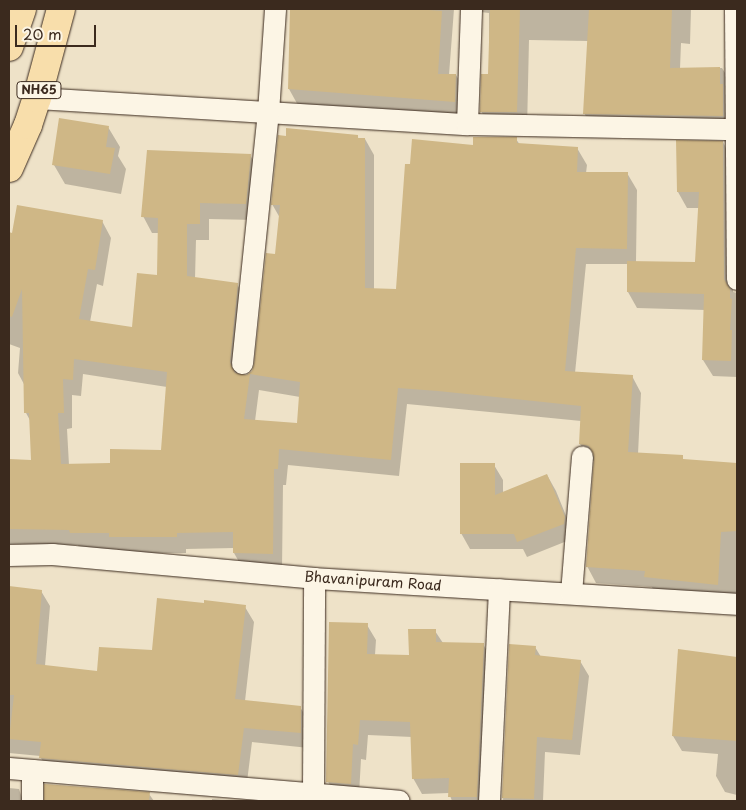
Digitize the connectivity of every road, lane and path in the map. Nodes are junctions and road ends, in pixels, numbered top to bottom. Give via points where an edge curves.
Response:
1 (22, 9) edge
2 (61, 9) edge
3 (275, 9) edge
4 (471, 9) edge
5 (735, 9) edge
6 (9, 47) edge
7 (37, 98) junction
8 (268, 112) junction
9 (467, 124) junction
10 (736, 129) edge
11 (9, 168) edge
12 (737, 280) edge
13 (242, 363) dead end
14 (582, 456) dead end
15 (9, 556) edge
16 (314, 578) junction
17 (499, 589) junction
18 (571, 593) junction
19 (737, 604) edge
20 (9, 768) edge
21 (32, 770) junction
22 (321, 797) edge
23 (32, 801) edge
24 (399, 801) edge
25 (489, 801) edge

1 - 6 highway
2 - 7 highway, NH65
3 - 8 street
4 - 9 street
5 - 10 street
7 - 8 street
7 - 11 highway, NH65
8 - 9 street
8 - 13 street
9 - 10 street
10 - 12 street
14 - 18 street
15 - 16 street, Bhavanipuram Road via 52,554
16 - 17 street, Bhavanipuram Road
16 - 22 street
17 - 18 street, Bhavanipuram Road
17 - 25 street
18 - 19 street, Bhavanipuram Road
20 - 21 street
21 - 22 street
21 - 23 street
22 - 24 street

